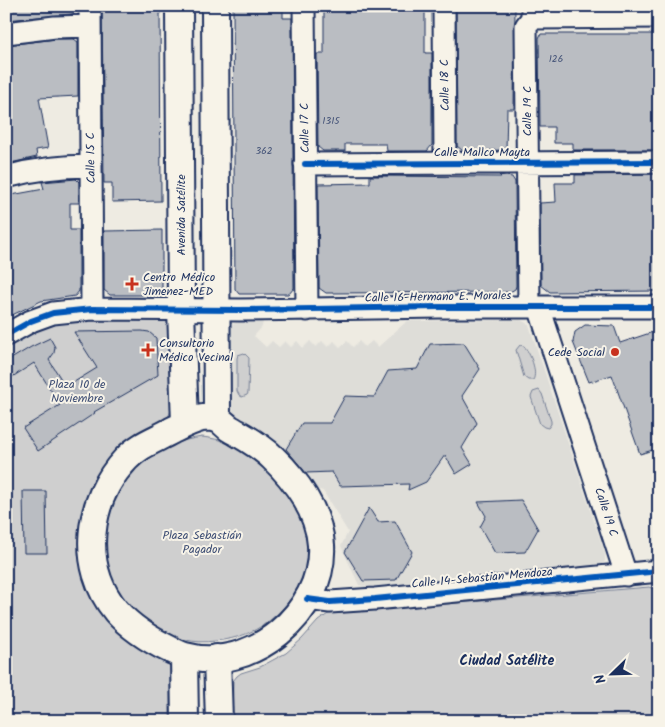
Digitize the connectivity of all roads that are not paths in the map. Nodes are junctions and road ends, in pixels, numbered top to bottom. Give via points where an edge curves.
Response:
1 (179, 6) edge
2 (215, 6) edge
3 (304, 6) edge
4 (444, 6) edge
5 (532, 12) edge
6 (89, 16) edge
7 (659, 17) edge
8 (6, 33) edge
9 (659, 162) edge
10 (446, 163) junction
11 (527, 163) junction
12 (305, 164) junction
13 (91, 166) junction
14 (6, 177) edge
15 (534, 307) junction
16 (659, 307) edge
17 (92, 309) junction
18 (181, 310) junction
19 (217, 310) junction
20 (307, 310) junction
21 (6, 335) edge
22 (217, 418) junction
23 (185, 423) junction
24 (659, 571) edge
25 (626, 575) junction
26 (307, 599) junction
27 (184, 656) junction
28 (217, 658) junction
29 (185, 721) edge
30 (219, 721) edge

1 - 18 main road, Avenida Satélite
2 - 19 main road
3 - 12 street, Calle 17 C
4 - 10 street, Calle 18 C
5 - 7 street
5 - 11 street, Calle 19 C via 526,26
6 - 8 street via 55,27
6 - 13 street, Calle 15 C
9 - 11 street, Calle Mallco Mayta
10 - 11 street, Calle Mallco Mayta
10 - 12 street, Calle Mallco Mayta
11 - 15 street, Calle 19 C
12 - 20 street, Calle 17 C
13 - 14 street via 62,166
13 - 17 street, Calle 15 C
15 - 16 street, Calle 16-Hermano E. Morales
15 - 20 street, Calle 16-Hermano E. Morales
15 - 25 street, Calle 19 C
17 - 18 street, Calle 16-Hermano E. Morales
17 - 21 street via 53,313
18 - 19 street, Calle 16-Hermano E. Morales
18 - 23 main road, Avenida Satélite
19 - 20 street, Calle 16-Hermano E. Morales
19 - 22 main road
22 - 23 main road
22 - 26 main road via 269,454 308,503 321,547 317,574
23 - 27 main road via 140,447 116,471 103,493 95,517 92,550 100,581 115,609 127,623 156,644
24 - 25 street, Calle 14-Sebastian Mendoza
25 - 26 street, Calle 14-Sebastian Mendoza via 339,602
26 - 28 main road via 291,621 267,641 244,652
27 - 28 main road
27 - 29 main road
28 - 30 main road

